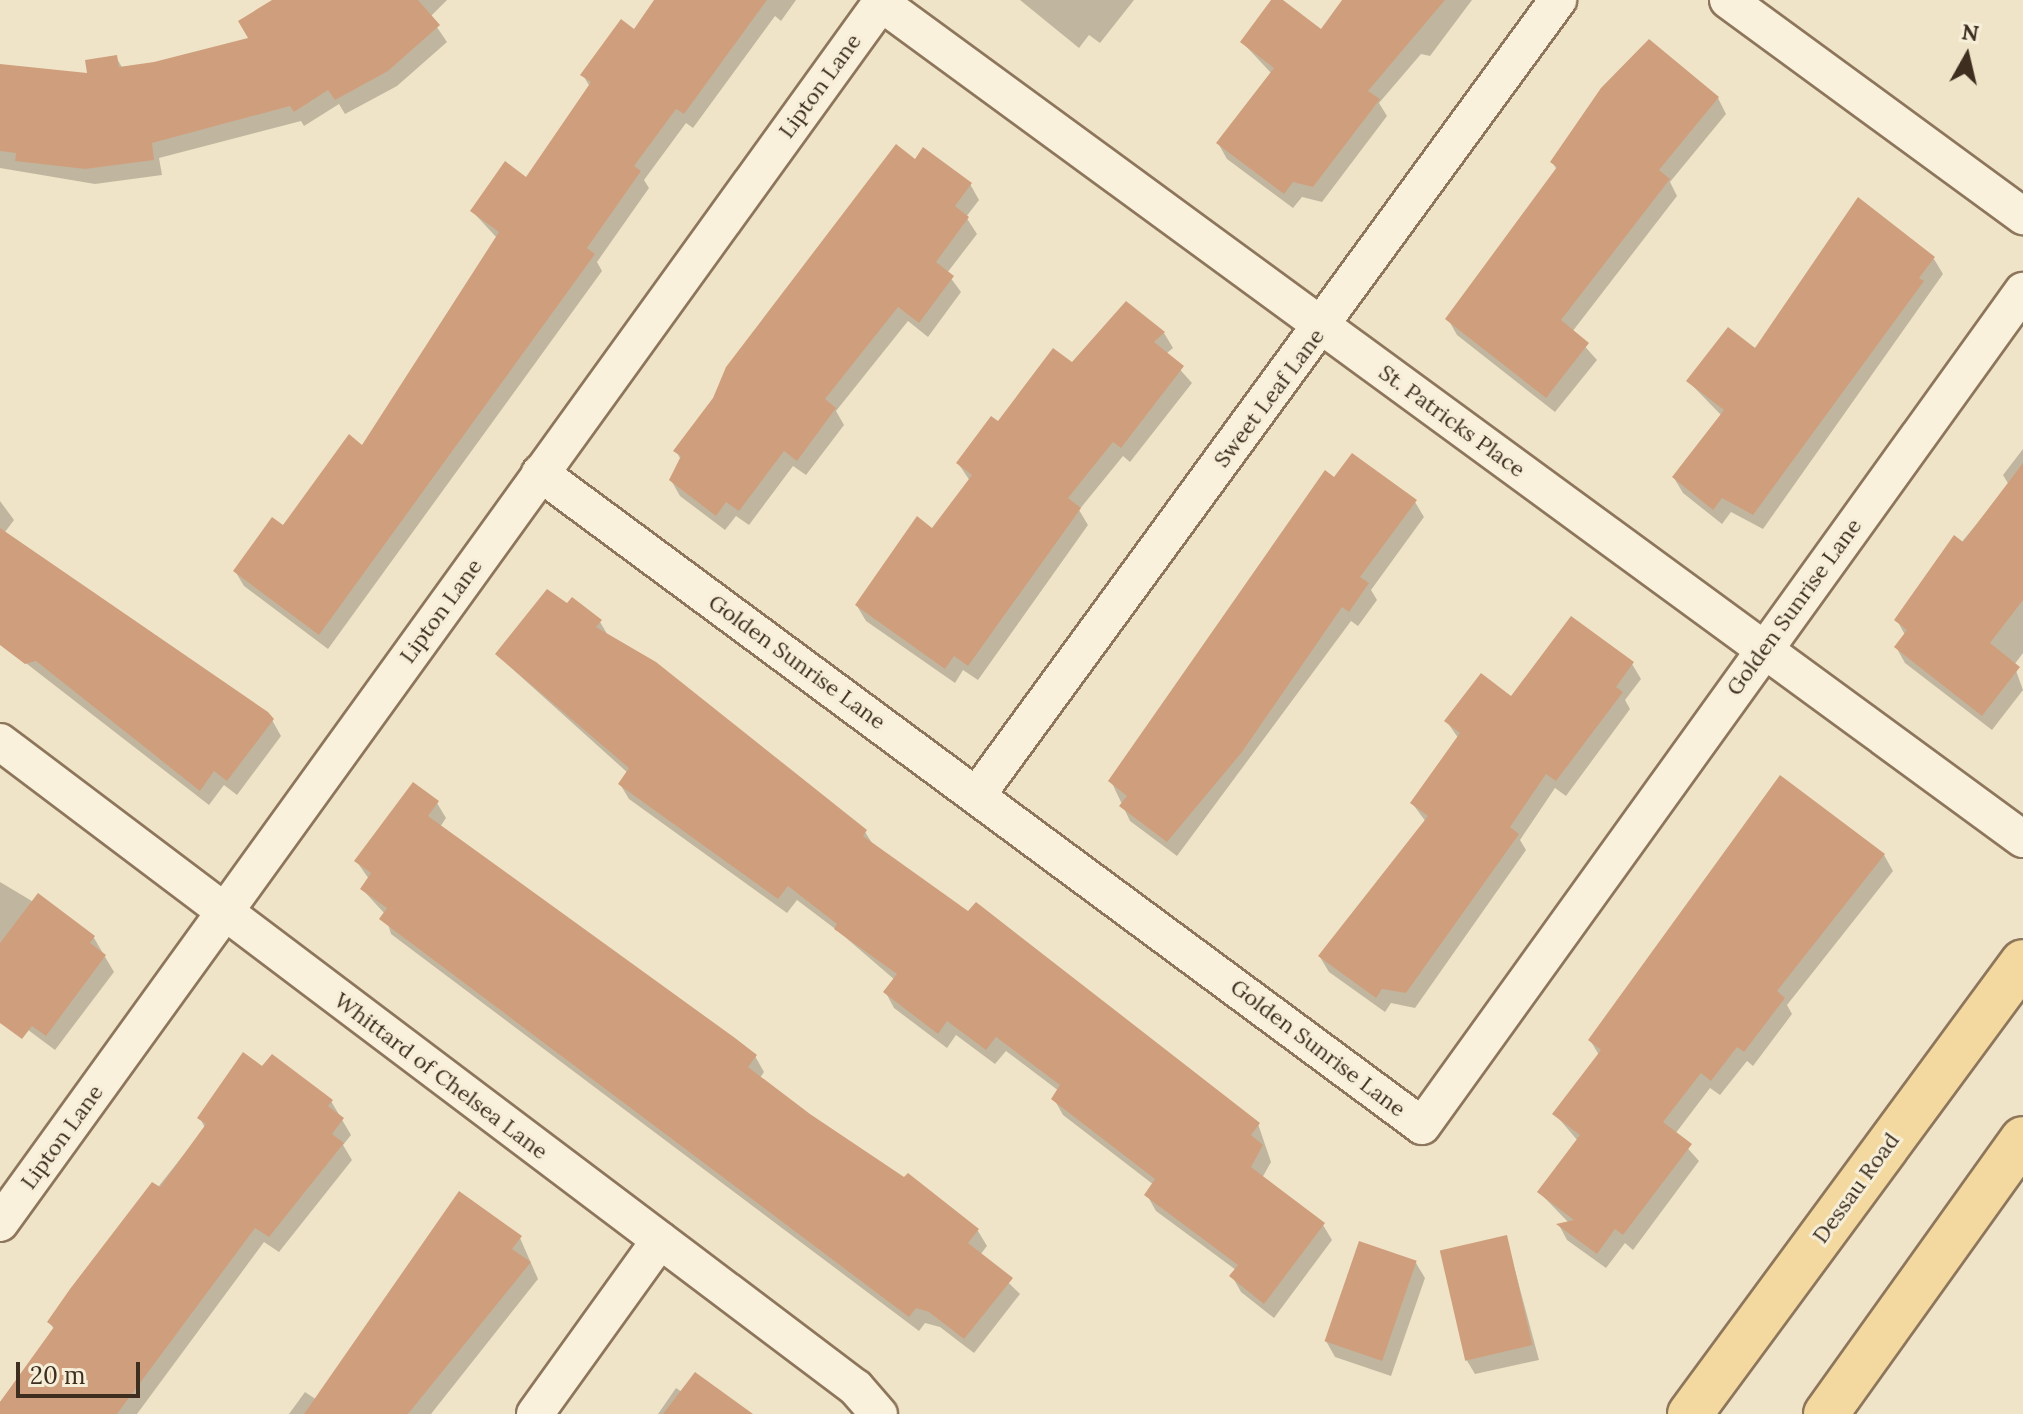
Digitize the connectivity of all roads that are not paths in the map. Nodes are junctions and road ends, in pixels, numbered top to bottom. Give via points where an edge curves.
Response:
1 (1558, 0) edge
2 (1728, 0) edge
3 (882, 1) edge
4 (2023, 216) edge
5 (2023, 291) edge
6 (1323, 326) junction
7 (540, 473) junction
8 (1763, 649) junction
9 (0, 742) edge
10 (977, 795) junction
11 (2023, 839) edge
12 (223, 911) junction
13 (2023, 962) edge
14 (2023, 1139) edge
15 (0, 1223) edge
16 (660, 1240) junction
17 (535, 1414) edge
18 (879, 1414) edge
19 (1690, 1414) edge
20 (1826, 1414) edge

1 - 6 street, Sweet Leaf Lane
2 - 4 street
3 - 6 street, St. Patricks Place
3 - 7 street, Lipton Lane
5 - 8 street, Golden Sunrise Lane
6 - 8 street, St. Patricks Place
6 - 10 street, Sweet Leaf Lane
7 - 10 street, Golden Sunrise Lane
7 - 12 street, Lipton Lane
8 - 10 street, Golden Sunrise Lane via 1422,1126
8 - 11 street, St. Patricks Place
9 - 12 street, Whittard of Chelsea Lane
12 - 15 street, Lipton Lane
12 - 16 street, Whittard of Chelsea Lane
13 - 19 main road, Dessau Road
14 - 20 main road
16 - 17 street
16 - 18 street, Whittard of Chelsea Lane via 856,1388

